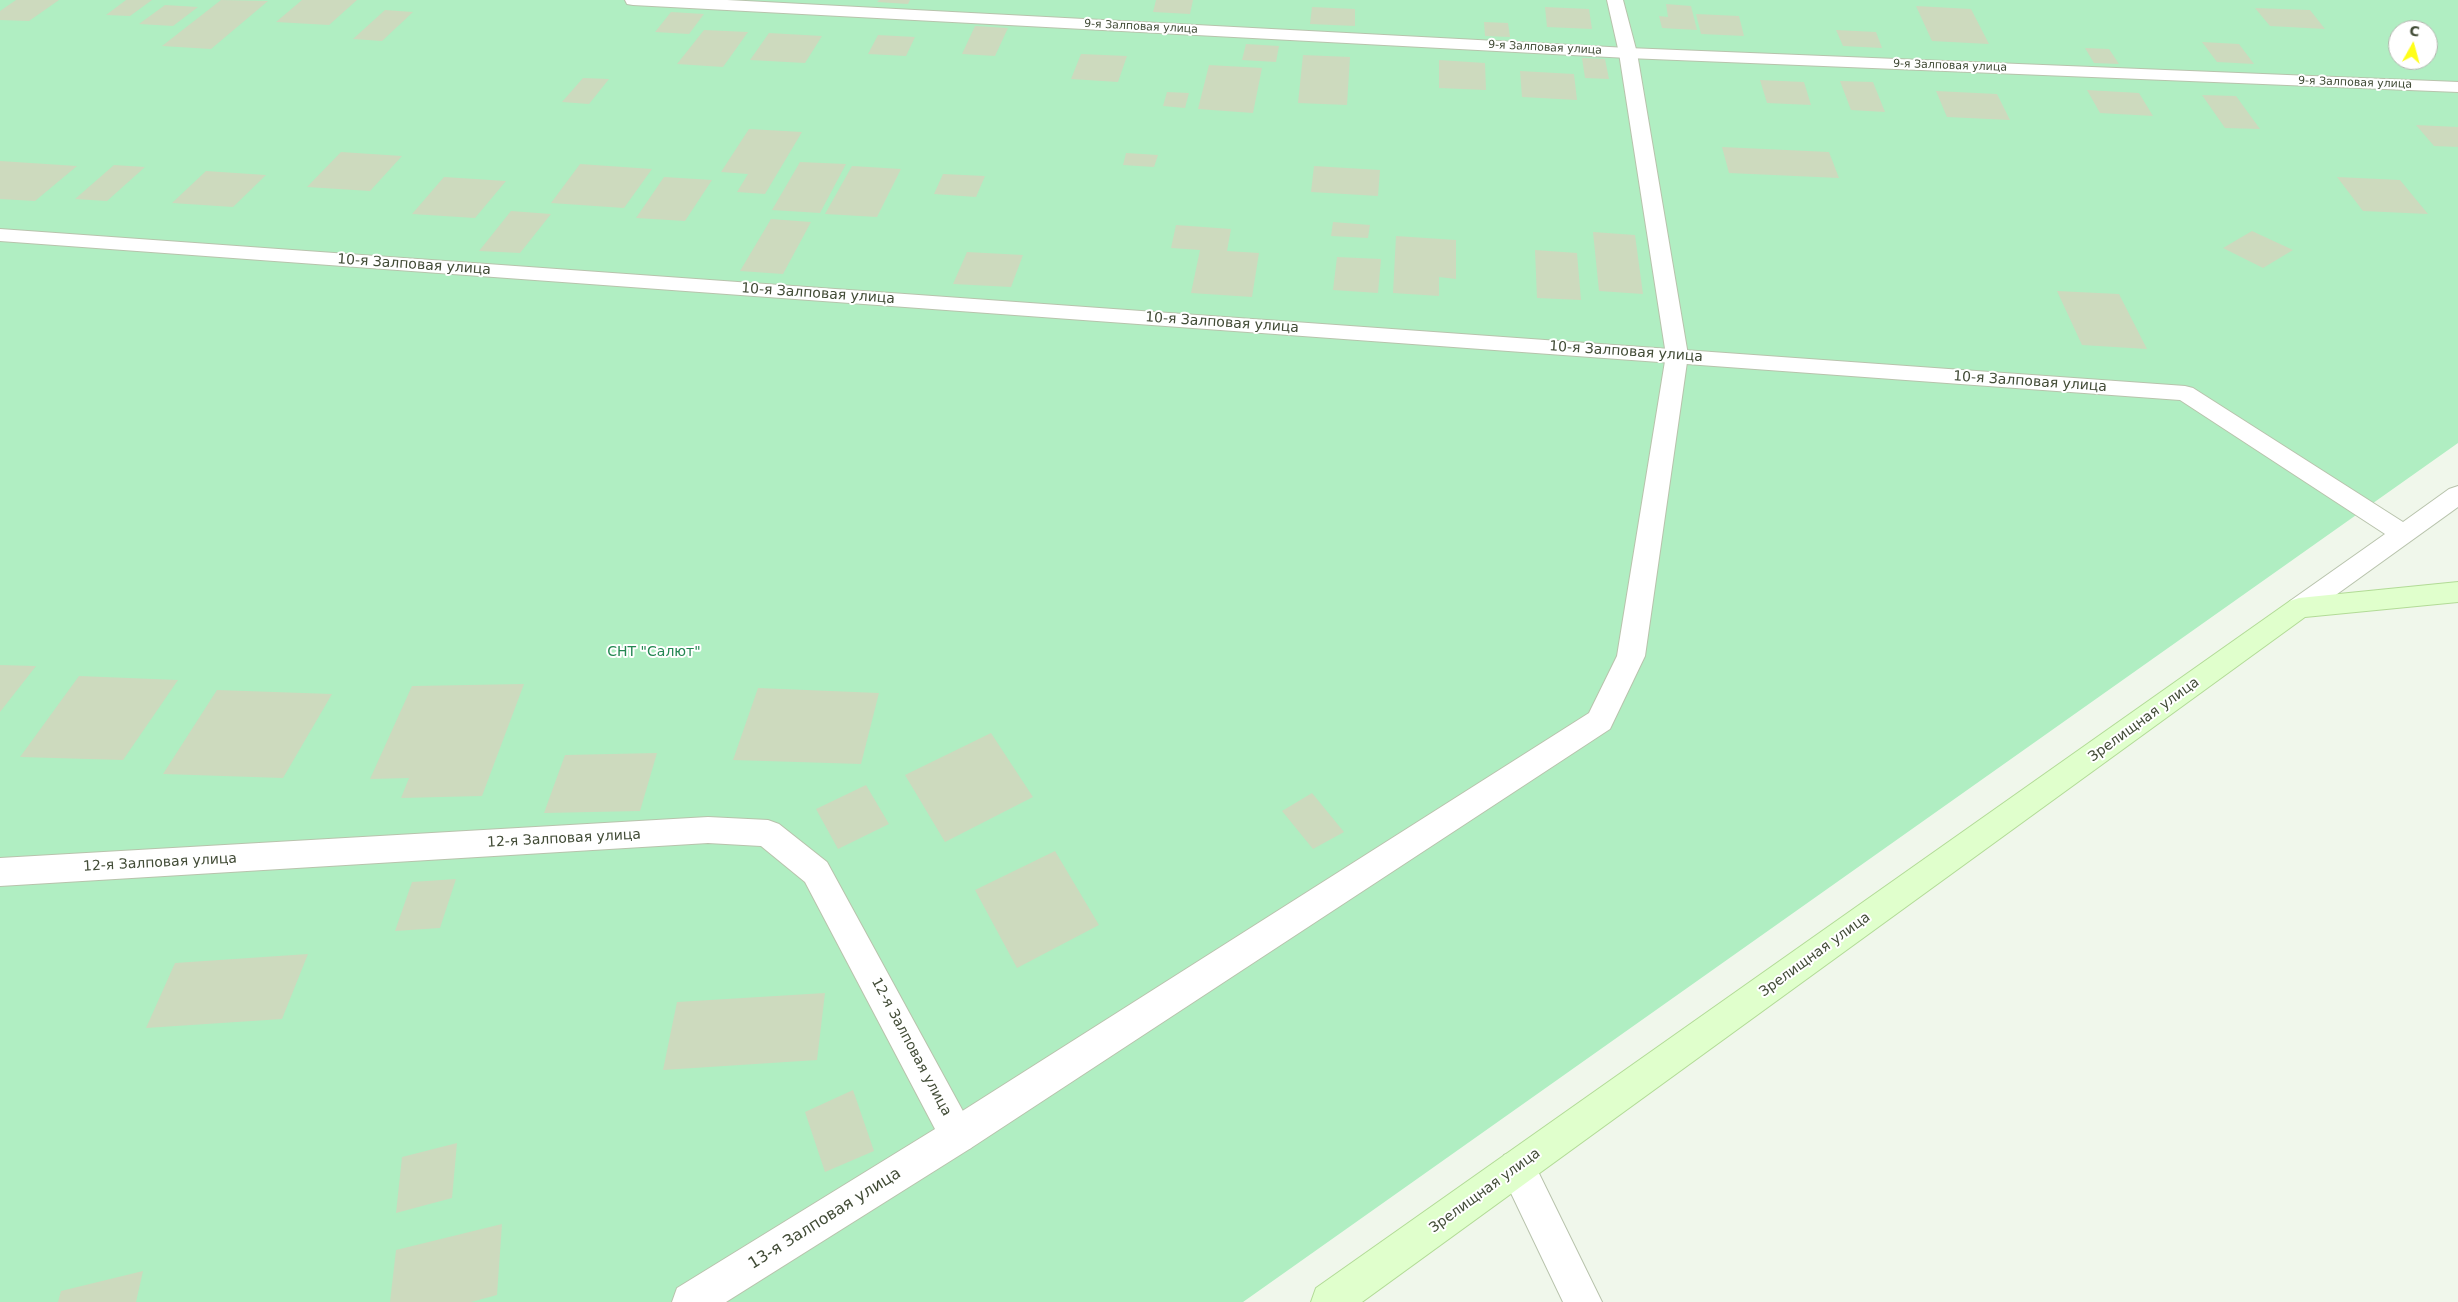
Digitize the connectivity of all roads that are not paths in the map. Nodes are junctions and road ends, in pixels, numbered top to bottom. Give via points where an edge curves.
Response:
1 (633, 0) edge
2 (1615, 0) edge
3 (1628, 53) junction
4 (2458, 87) edge
5 (0, 235) edge
6 (1677, 355) junction
7 (2458, 495) edge
8 (2403, 534) junction
9 (2458, 592) edge
10 (2299, 608) junction
11 (0, 872) edge
12 (958, 1135) junction
13 (1517, 1168) junction
14 (691, 1302) edge
15 (1330, 1302) edge
16 (1583, 1302) edge

1 - 3 street, 9-я Залповая улица
2 - 3 street, 13-я Залповая улица
3 - 4 street, 9-я Залповая улица
3 - 6 street, 13-я Залповая улица
5 - 6 street, 10-я Залповая улица
6 - 8 street, 10-я Залповая улица via 2185,393
6 - 12 street, 13-я Залповая улица via 1632,656 1600,721
7 - 8 street, Зрелищная улица
8 - 10 street, Зрелищная улица
9 - 10 street, Зрелищная улица
10 - 13 street, Зрелищная улица
11 - 12 street, 12-я Залповая улица via 708,830 768,833 816,872
12 - 14 street, 13-я Залповая улица
13 - 15 street, Зрелищная улица
13 - 16 street

